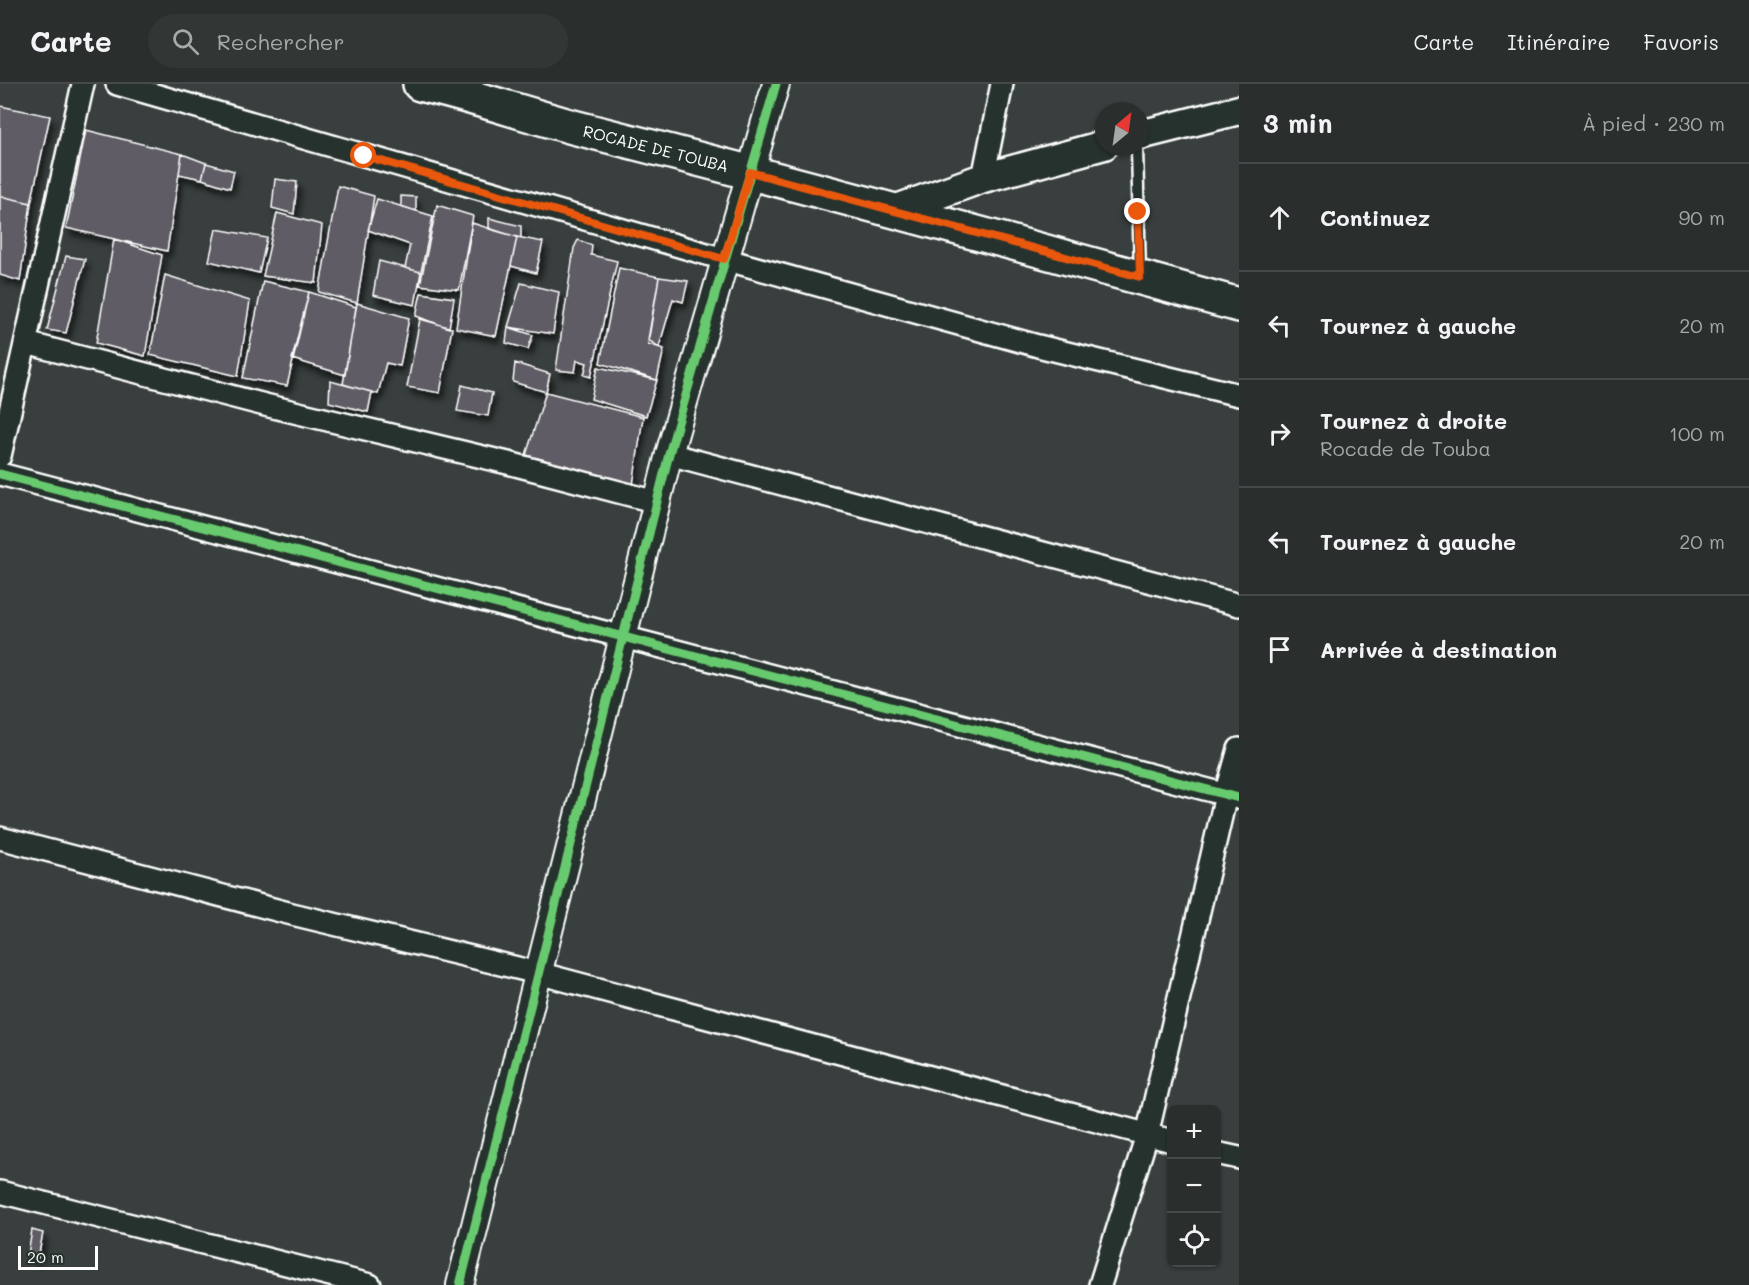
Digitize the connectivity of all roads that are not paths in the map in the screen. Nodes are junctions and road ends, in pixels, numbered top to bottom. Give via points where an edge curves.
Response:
1 (83, 84) edge
2 (117, 84) edge
3 (420, 84) edge
4 (1002, 84) edge
5 (772, 85) edge
6 (1239, 110) edge
7 (1149, 133) edge
8 (1095, 147) edge
9 (1137, 156) edge
10 (750, 172) junction
11 (982, 178) junction
12 (894, 210) junction
13 (724, 259) junction
14 (1140, 277) junction
15 (1239, 305) edge
16 (26, 343) junction
17 (1239, 395) edge
18 (669, 454) junction
19 (0, 456) edge
20 (0, 474) edge
21 (657, 502) junction
22 (1239, 605) edge
23 (623, 637) junction
24 (1239, 749) edge
25 (1232, 796) edge
26 (0, 838) edge
27 (538, 973) junction
28 (1147, 1135) junction
29 (1167, 1140) edge
30 (1221, 1154) edge
31 (1239, 1158) edge
32 (0, 1192) edge
33 (370, 1285) edge
34 (460, 1285) edge
35 (1100, 1285) edge

1 - 16 street
2 - 13 street
3 - 10 main road, ROCADE DE TOUBA
4 - 11 street
5 - 10 street
6 - 7 main road
8 - 11 main road
9 - 14 lane
10 - 12 main road, ROCADE DE TOUBA
10 - 13 street
11 - 12 main road
12 - 14 main road, ROCADE DE TOUBA
13 - 17 street via 1038,346
13 - 18 street
14 - 15 main road, ROCADE DE TOUBA
16 - 19 street
16 - 21 street
18 - 21 street
18 - 22 street
20 - 23 street
21 - 23 street
23 - 25 street
23 - 27 street
24 - 25 street
25 - 28 street
26 - 27 street
27 - 28 street
27 - 34 street
28 - 29 street
28 - 35 street
30 - 31 street
32 - 33 street

